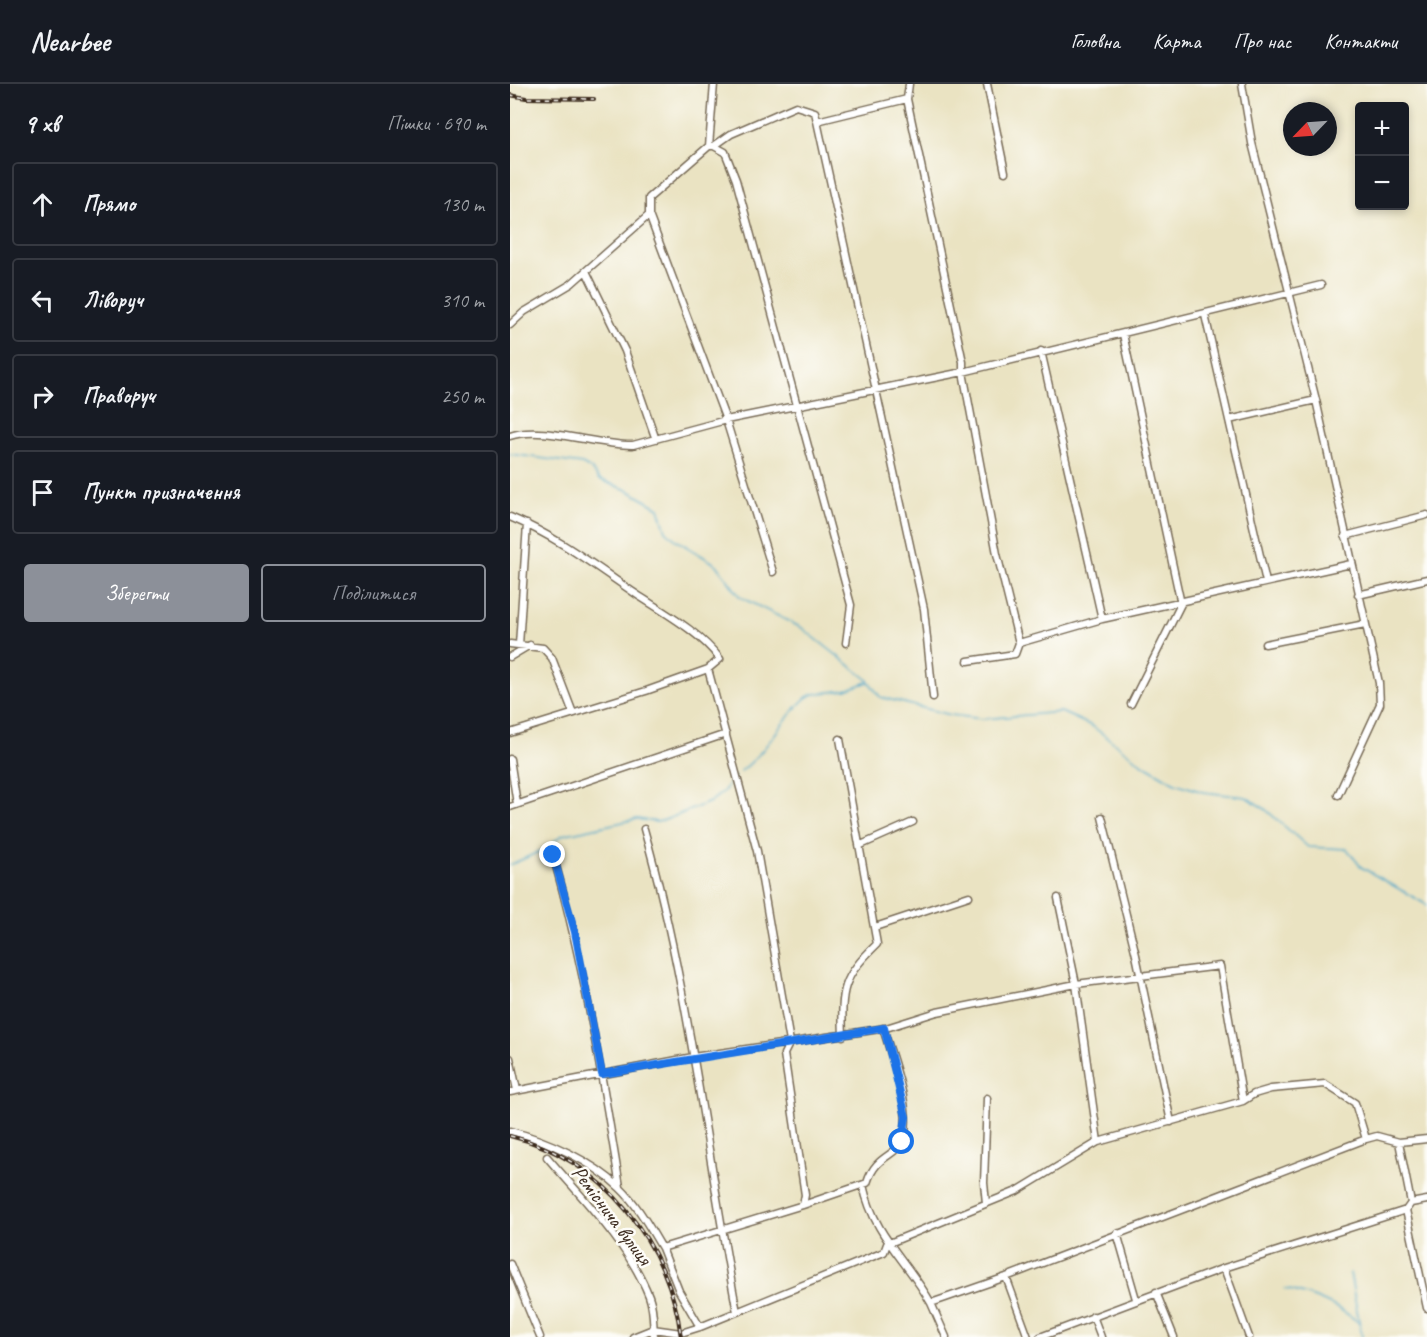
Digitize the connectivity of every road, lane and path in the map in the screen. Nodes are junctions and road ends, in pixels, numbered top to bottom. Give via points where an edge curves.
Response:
1 (714, 84) edge
2 (909, 84) edge
3 (987, 84) edge
4 (1242, 84) edge
5 (907, 99) junction
6 (818, 121) junction
7 (712, 146) junction
8 (1005, 172) dead end
9 (649, 215) junction
10 (586, 271) junction
11 (1321, 285) dead end
12 (1291, 293) junction
13 (1205, 315) junction
14 (510, 325) edge
15 (1123, 334) junction
16 (1041, 351) junction
17 (963, 372) junction
18 (878, 389) junction
19 (1316, 400) junction
20 (796, 406) junction
21 (726, 420) junction
22 (1229, 420) junction
23 (510, 436) edge
24 (655, 437) junction
25 (1427, 515) edge
26 (510, 517) edge
27 (527, 524) junction
28 (1346, 536) junction
29 (1352, 564) junction
30 (773, 572) dead end
31 (1427, 579) edge
32 (1266, 582) junction
33 (1358, 595) junction
34 (1181, 604) junction
35 (1102, 620) junction
36 (1365, 624) junction
37 (846, 642) dead end
38 (1018, 643) junction
39 (510, 644) edge
40 (1265, 644) dead end
41 (519, 645) junction
42 (531, 645) junction
43 (510, 657) edge
44 (968, 661) dead end
45 (708, 669) junction
46 (933, 697) dead end
47 (1131, 704) dead end
48 (573, 713) junction
49 (510, 733) edge
50 (726, 734) junction
51 (840, 739) dead end
52 (510, 759) edge
53 (1338, 795) dead end
54 (513, 805) edge
55 (1102, 817) dead end
56 (913, 822) dead end
57 (644, 829) dead end
58 (861, 845) junction
59 (553, 855) dead end
60 (969, 896) dead end
61 (1058, 898) dead end
62 (875, 927) junction
63 (1140, 977) junction
64 (1076, 984) junction
65 (884, 1028) junction
66 (843, 1036) junction
67 (790, 1042) junction
68 (693, 1057) junction
69 (510, 1058) edge
70 (602, 1074) junction
71 (513, 1091) edge
72 (987, 1098) dead end
73 (1243, 1101) junction
74 (1171, 1122) junction
75 (510, 1131) edge
76 (1427, 1138) edge
77 (1366, 1139) junction
78 (1098, 1142) junction
79 (1399, 1142) junction
80 (547, 1157) dead end
81 (863, 1185) junction
82 (620, 1188) junction
83 (1427, 1200) edge
84 (986, 1203) junction
85 (1411, 1203) junction
86 (803, 1205) junction
87 (1406, 1210) junction
88 (722, 1230) junction
89 (1117, 1233) junction
90 (887, 1244) junction
91 (662, 1248) junction
92 (510, 1264) edge
93 (1224, 1268) junction
94 (1427, 1272) edge
95 (1419, 1274) junction
96 (1006, 1277) junction
97 (1156, 1292) junction
98 (1136, 1299) junction
99 (931, 1303) junction
100 (1427, 1308) edge
101 (738, 1312) junction
102 (1093, 1316) junction
103 (700, 1327) junction
104 (653, 1329) junction
105 (540, 1337) edge
106 (633, 1337) edge
107 (654, 1337) edge
108 (946, 1337) edge
109 (1028, 1337) edge
110 (1040, 1337) edge
111 (1101, 1337) edge
112 (1174, 1337) edge
113 (1249, 1337) edge

1 - 7 street
2 - 5 street
3 - 8 street
4 - 12 street via 1252,143
5 - 6 street
5 - 17 street
6 - 7 street via 815,112 796,106
6 - 18 street
7 - 9 street via 649,198
7 - 20 street via 724,152 736,180
9 - 10 street
9 - 21 street
10 - 14 street
10 - 24 street via 625,351
11 - 12 street
12 - 13 street
12 - 19 street
13 - 15 street
13 - 22 street
15 - 16 street
15 - 34 street
16 - 17 street
16 - 35 street
17 - 18 street
17 - 38 street
18 - 20 street
18 - 46 street via 924,609
19 - 22 street
19 - 28 street
20 - 21 street
20 - 37 street via 851,605
21 - 24 street
21 - 30 street
22 - 32 street
23 - 24 street via 571,436 618,445 633,445
25 - 28 street
26 - 27 street
27 - 41 street
27 - 45 street via 554,538 712,648 720,659
28 - 29 street
29 - 32 street
29 - 33 street
31 - 33 street
32 - 34 street
33 - 36 street
34 - 35 street
34 - 47 street
35 - 38 street
36 - 40 street
36 - 53 street via 1380,704
38 - 44 street via 1015,654
39 - 41 street
41 - 42 street
42 - 43 street
42 - 48 street via 543,648 552,658
45 - 48 street
45 - 50 street
48 - 49 street
50 - 54 street
50 - 67 street via 757,852
51 - 58 street
52 - 54 street
55 - 63 street
56 - 58 street
57 - 68 street
58 - 62 street
59 - 70 street via 575,932
60 - 62 street
61 - 64 street
62 - 66 street via 877,944 848,980 842,994
63 - 64 street
63 - 73 street via 1220,966
63 - 74 street
64 - 65 street via 937,1012
64 - 78 street
65 - 66 street
65 - 81 street via 906,1117 902,1142 872,1167
66 - 67 street
67 - 68 street
67 - 86 street via 784,1054 805,1195
68 - 70 street
68 - 88 street
69 - 71 street
70 - 71 street
70 - 82 street
72 - 84 street
73 - 74 street
73 - 77 street via 1271,1089 1325,1084 1355,1103
74 - 78 street
75 - 82 street via 531,1136 579,1160
76 - 79 street
77 - 79 street via 1377,1136
77 - 89 street
78 - 84 street via 1017,1191
79 - 85 street
80 - 104 street, Реміснича вулиця via 635,1267 650,1298
81 - 86 street
81 - 90 street
82 - 91 street
83 - 85 street
84 - 90 street
85 - 87 street
86 - 88 street
87 - 93 street
87 - 95 street
88 - 91 street
88 - 101 street
89 - 96 street
89 - 98 street
90 - 99 street via 913,1271
90 - 101 street via 884,1252
91 - 103 street via 679,1291
92 - 105 street
93 - 97 street
93 - 113 street
94 - 95 street
95 - 100 street
96 - 99 street
96 - 109 street
97 - 98 street
97 - 112 street
98 - 102 street
99 - 108 street
101 - 103 street
102 - 110 street
102 - 111 street
103 - 104 street via 681,1333
104 - 106 street
104 - 107 street, Реміснича вулиця

